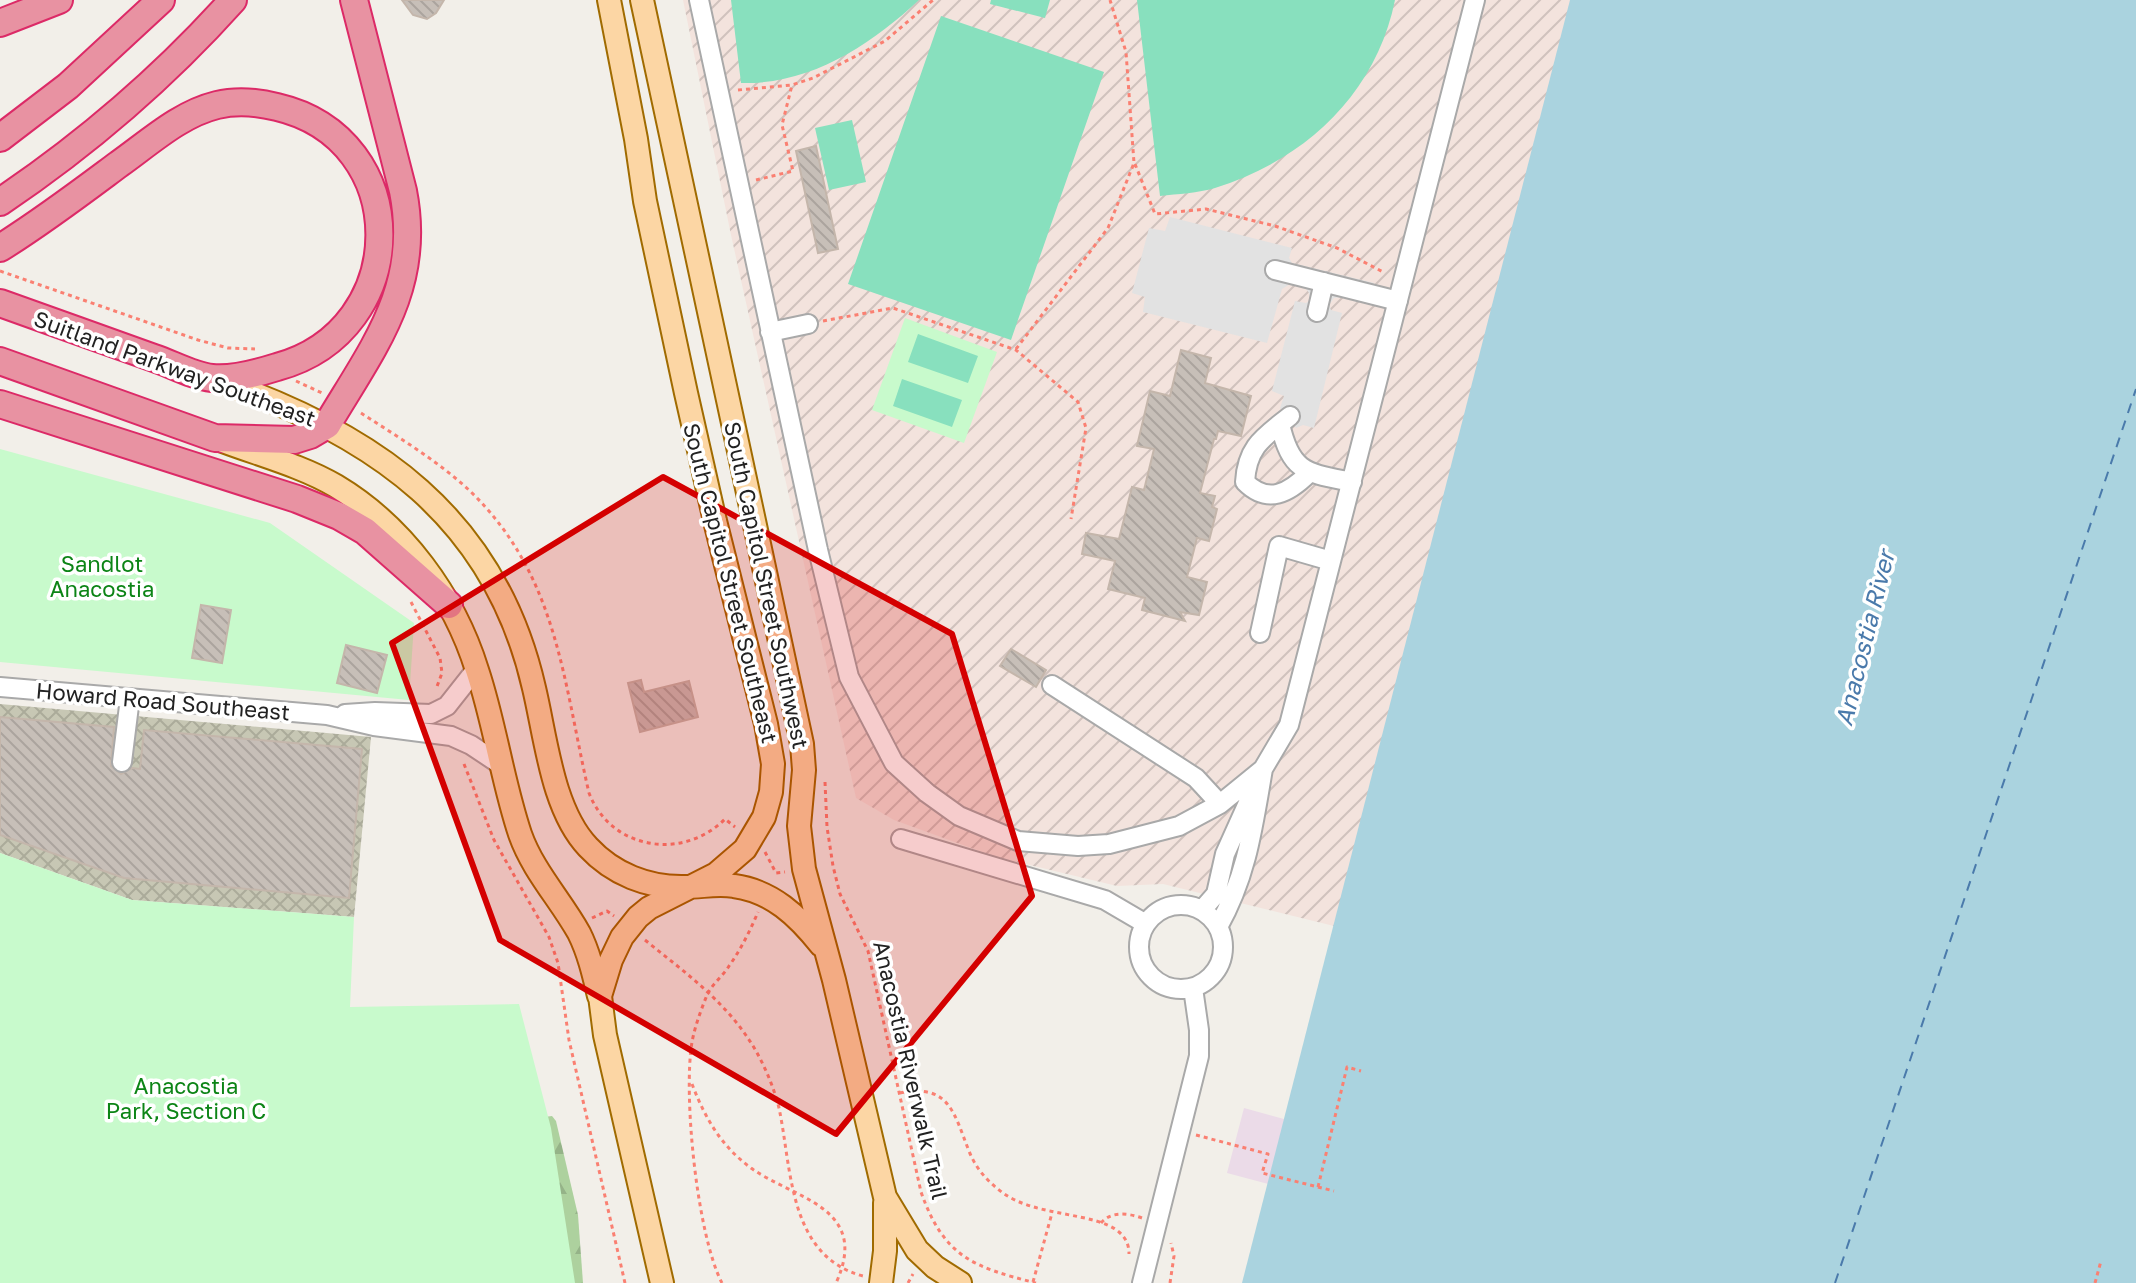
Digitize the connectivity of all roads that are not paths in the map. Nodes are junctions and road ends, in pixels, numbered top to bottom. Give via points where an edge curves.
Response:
1 (59, 0) edge
2 (161, 0) edge
3 (233, 0) edge
4 (354, 0) edge
5 (609, 0) edge
6 (642, 0) edge
7 (699, 0) edge
8 (1475, 0) edge
9 (0, 23) edge
10 (0, 138) edge
11 (0, 202) edge
12 (0, 248) edge
13 (1275, 270) dead end
14 (1324, 282) junction
15 (1398, 301) junction
16 (0, 303) edge
17 (1317, 312) dead end
18 (808, 324) road end
19 (770, 332) junction
20 (0, 361) edge
21 (211, 378) junction
22 (0, 404) edge
23 (327, 425) junction
24 (215, 438) junction
25 (1309, 473) junction
26 (1352, 482) junction
27 (1331, 561) junction
28 (449, 605) junction
29 (1260, 633) dead end
30 (477, 668) junction
31 (1052, 685) dead end
32 (0, 687) edge
33 (130, 698) junction
34 (327, 715) junction
35 (122, 762) dead end
36 (501, 765) junction
37 (1263, 769) junction
38 (1220, 804) junction
39 (901, 839) dead end
40 (688, 888) junction
41 (1202, 910) junction
42 (1146, 924) junction
43 (1218, 927) junction
44 (827, 952) junction
45 (1193, 988) junction
46 (600, 996) junction
47 (885, 1197) junction
48 (874, 1280) edge
49 (662, 1283) edge
50 (960, 1283) edge
51 (1142, 1283) edge

1 - 9 highway
2 - 10 highway via 93,65
3 - 11 highway via 125,107
4 - 23 highway via 403,191 408,250 391,311
5 - 40 main road, South Capitol Street Southeast via 686,393 772,752 771,792 752,841 729,866
6 - 44 main road, South Capitol Street Southwest via 799,729 804,770 801,855
7 - 19 street
8 - 15 street
12 - 21 highway via 194,113 258,102 320,125 355,159 375,199 380,243 371,287 346,327 313,353 258,372
13 - 14 street
14 - 15 street
14 - 17 street
15 - 26 street
16 - 21 highway, Suitland Parkway Southeast
18 - 19 street
19 - 38 street via 849,677 894,763 959,816 1018,841 1046,845 1109,844 1148,835
20 - 24 highway
21 - 23 main road, Suitland Parkway Southeast
22 - 28 highway via 339,516 365,531
23 - 24 highway via 294,440
23 - 40 main road, Suitland Parkway Southeast via 376,454 434,502 488,572 526,654 560,800 580,837 610,865 634,878
24 - 28 main road via 316,476 348,494 409,549
25 - 25 street via 1280,494 1253,491 1245,482 1254,447 1285,420 1286,448
25 - 26 street
26 - 27 street
27 - 29 street via 1279,546
27 - 37 street via 1289,725
28 - 30 main road
30 - 34 street, Howard Road Southeast via 447,706 431,714
30 - 36 main road
31 - 38 street via 1196,778
32 - 33 street, Howard Road Southeast
33 - 34 street, Howard Road Southeast
33 - 35 street
34 - 36 street, Howard Road Southeast via 451,736
36 - 46 main road via 525,847 580,936
37 - 38 street
37 - 41 street via 1225,854 1216,894
37 - 43 street via 1247,859 1235,898
39 - 42 street via 1105,900
40 - 44 main road, Suitland Parkway Southeast via 730,885 765,895 800,920
40 - 46 main road, South Capitol Street Southeast via 659,902 629,927
41 - 42 street via 1177,906
41 - 43 street
42 - 45 street via 1139,949 1148,973 1168,987
43 - 45 street via 1223,941 1217,970
44 - 47 main road, South Capitol Street Southwest
45 - 51 street via 1199,1056
46 - 49 main road, South Capitol Street Southeast
47 - 48 main road via 885,1251
47 - 50 main road, South Capitol Street Southwest via 917,1250

